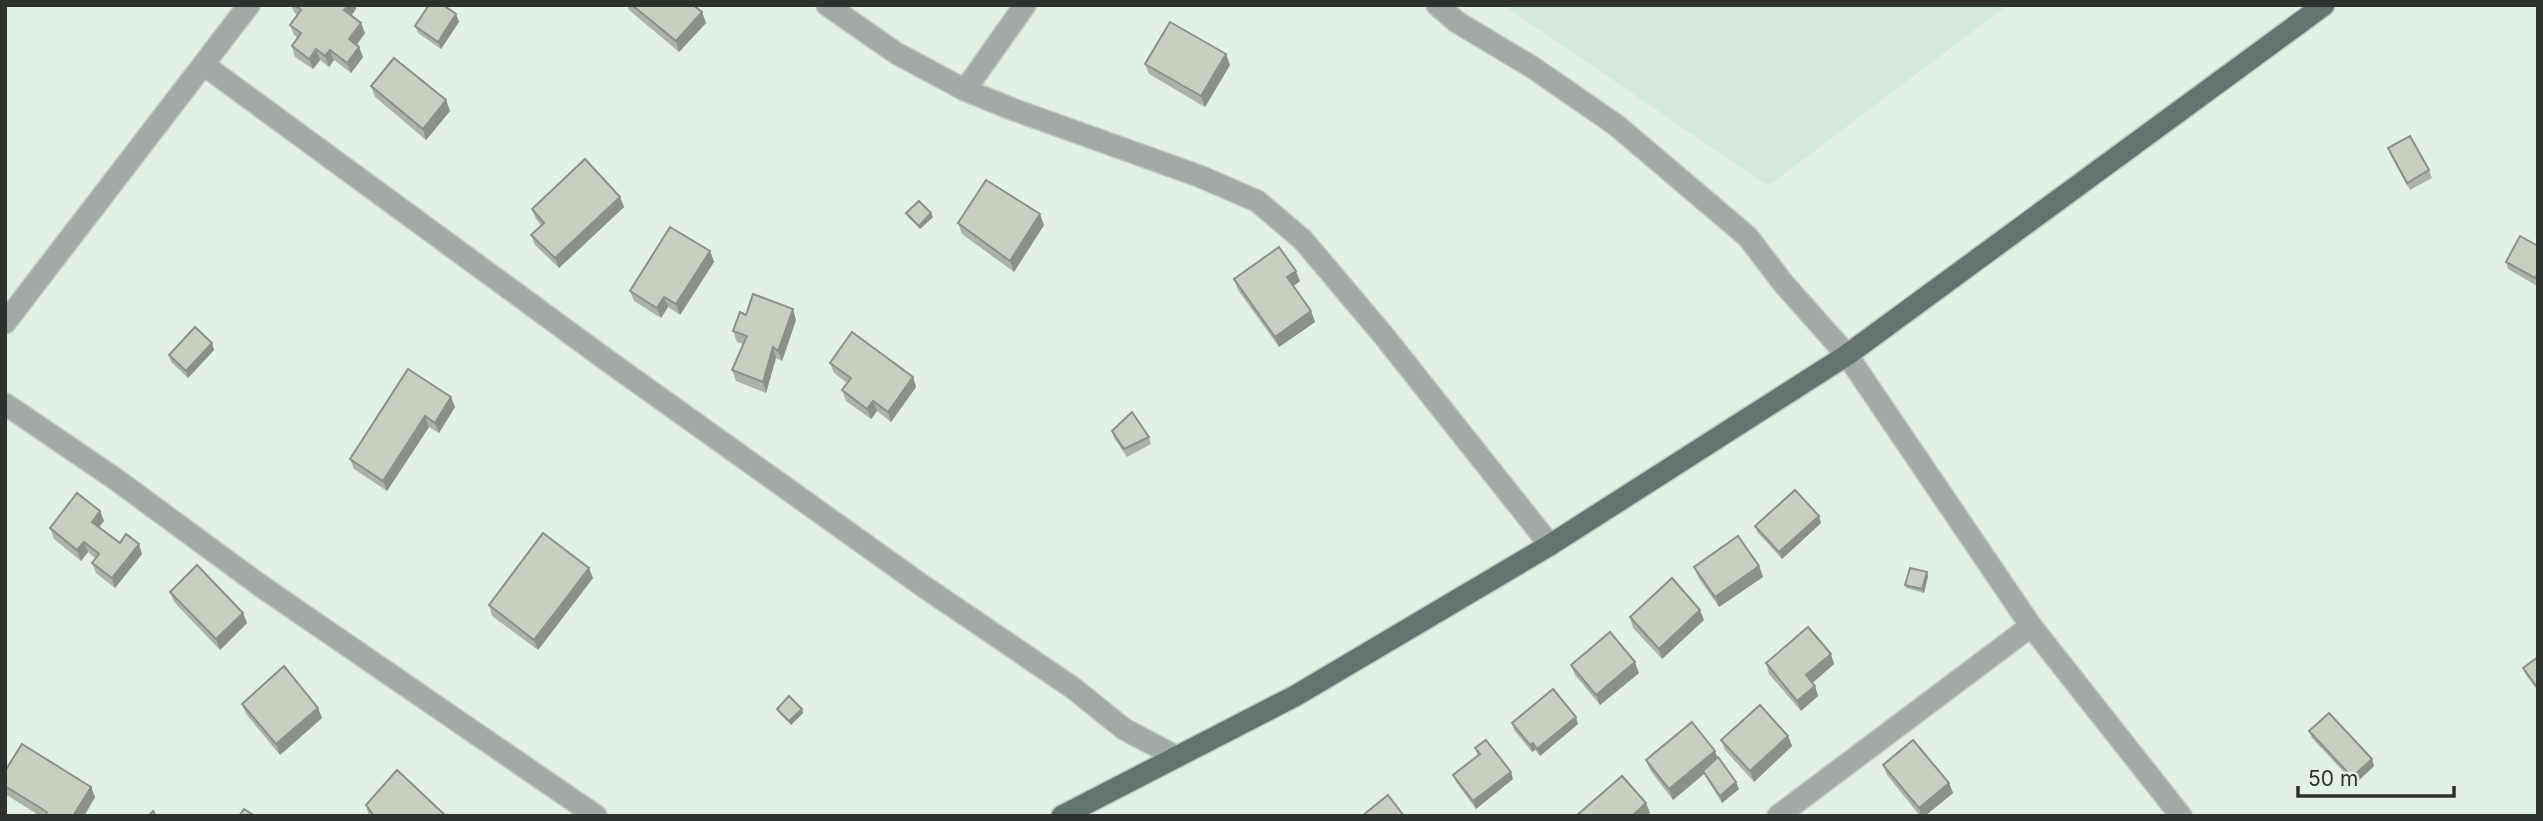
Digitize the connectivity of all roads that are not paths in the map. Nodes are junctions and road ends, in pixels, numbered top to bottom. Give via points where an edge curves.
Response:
1 (249, 5) edge
2 (827, 5) edge
3 (1025, 5) edge
4 (1437, 5) edge
5 (2324, 5) edge
6 (204, 65) junction
7 (965, 90) junction
8 (5, 323) edge
9 (1847, 355) junction
10 (5, 404) edge
11 (1550, 545) junction
12 (2031, 626) junction
13 (1177, 757) junction
14 (596, 816) edge
15 (1062, 816) edge
16 (1777, 816) edge
17 (2181, 816) edge

1 - 6 street
2 - 7 street via 896,52
3 - 7 street
4 - 9 street via 1616,125 1690,186 1748,237
5 - 9 main road
6 - 8 street
6 - 13 street via 619,369 1073,688 1124,729
7 - 11 street via 1256,201 1303,240
9 - 11 main road
9 - 12 street
10 - 14 street
11 - 13 main road via 1295,696
12 - 16 street
12 - 17 street
13 - 15 main road

